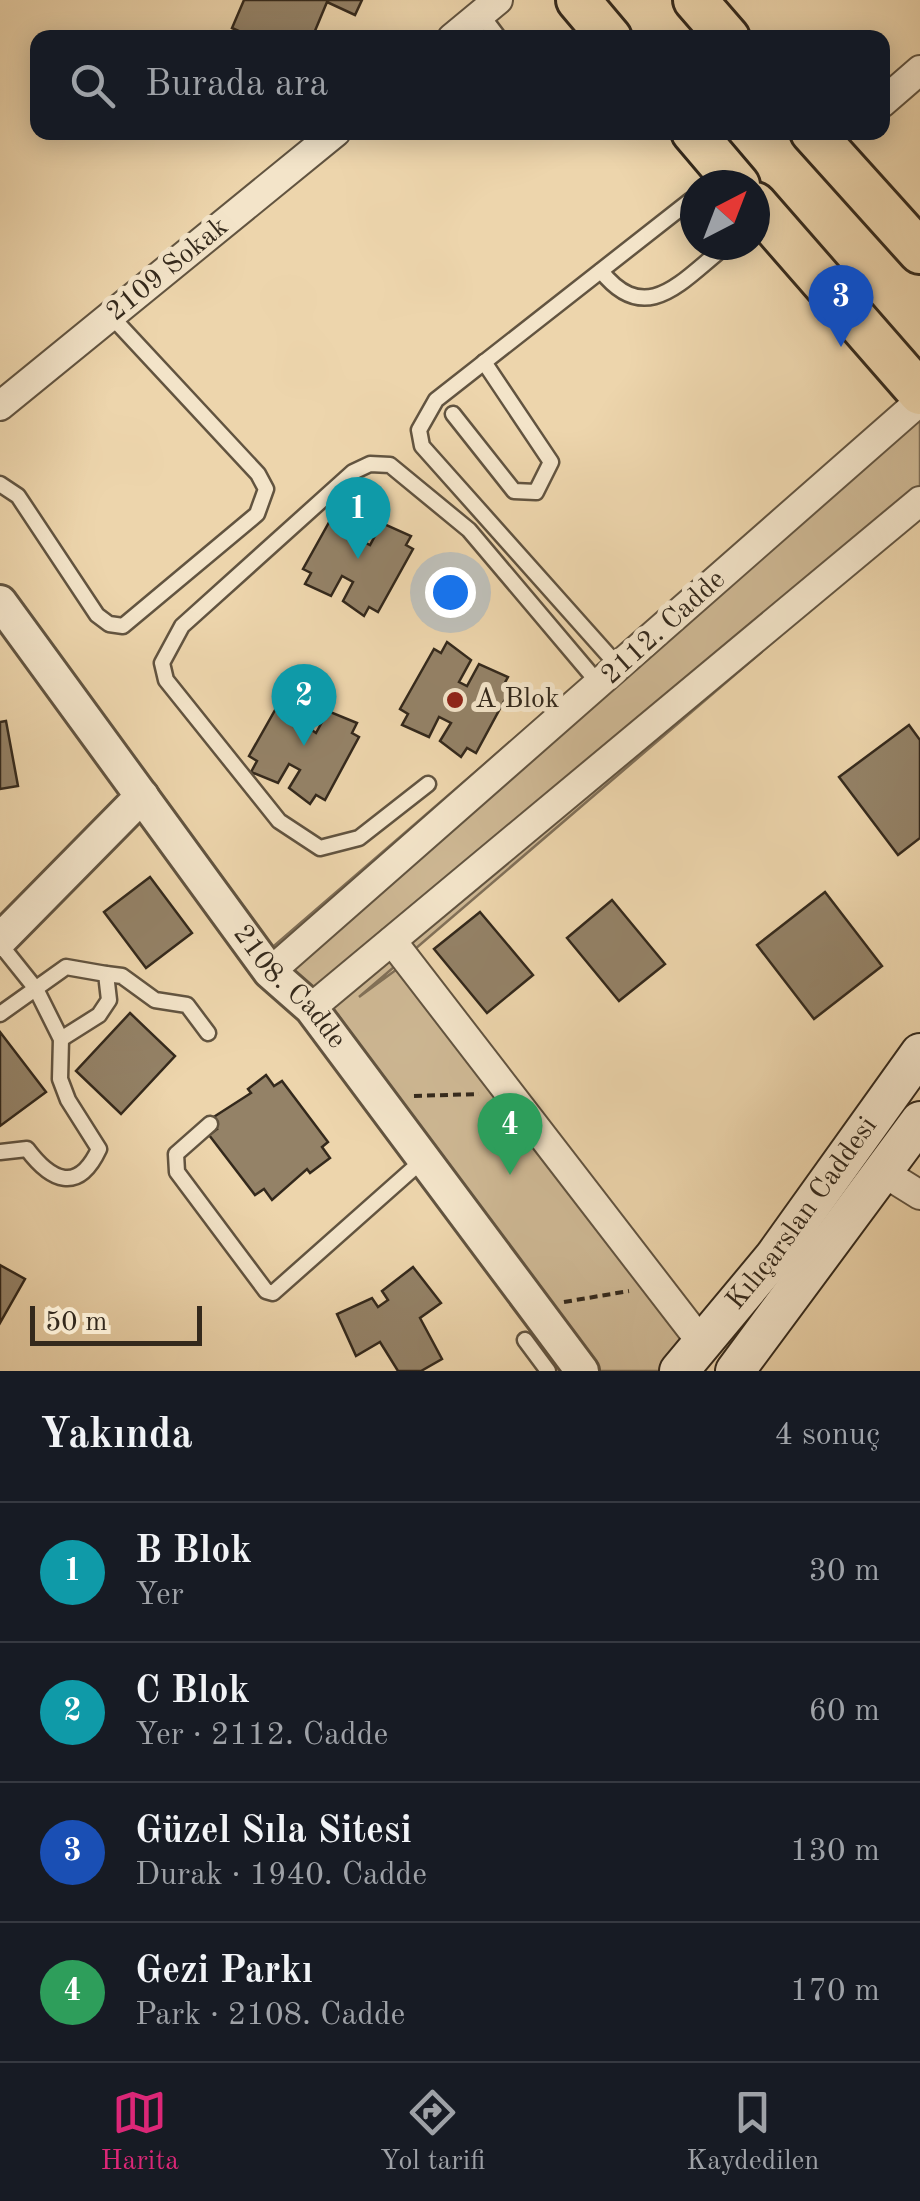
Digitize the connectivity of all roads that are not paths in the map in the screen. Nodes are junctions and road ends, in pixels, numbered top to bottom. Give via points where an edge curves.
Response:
1 (578, 0) edge
2 (696, 0) edge
3 (490, 7) edge
4 (462, 30) edge
5 (603, 30) edge
6 (721, 30) edge
7 (920, 70) edge
8 (890, 96) edge
9 (326, 140) edge
10 (700, 140) edge
11 (831, 140) edge
12 (725, 170) edge
13 (680, 208) edge
14 (770, 221) edge
15 (920, 252) edge
16 (708, 260) edge
17 (601, 271) junction
18 (111, 316) junction
19 (484, 362) junction
20 (920, 393) edge
21 (920, 401) edge
22 (0, 406) edge
23 (453, 414) dead end
24 (0, 484) edge
25 (920, 501) edge
26 (0, 602) edge
27 (609, 676) junction
28 (428, 784) dead end
29 (142, 796) junction
30 (392, 941) junction
31 (0, 942) edge
32 (270, 972) junction
33 (106, 974) junction
34 (36, 989) junction
35 (311, 1008) junction
36 (0, 1014) edge
37 (208, 1034) dead end
38 (61, 1039) junction
39 (920, 1053) edge
40 (920, 1121) edge
41 (210, 1124) dead end
42 (0, 1152) edge
43 (425, 1159) junction
44 (883, 1172) junction
45 (920, 1195) edge
46 (525, 1340) dead end
47 (690, 1357) edge
48 (548, 1371) edge
49 (582, 1371) edge
50 (735, 1371) edge

1 - 5 main road
2 - 6 main road
3 - 4 street
7 - 8 street
9 - 18 street, 2109 Sokak
10 - 12 main road
11 - 15 main road
13 - 17 lane
14 - 20 main road
16 - 17 lane via 658,298 626,295
17 - 19 lane
18 - 22 street, 2109 Sokak
18 - 24 lane via 258,474 266,488 257,514 123,626 97,615 18,496
19 - 23 lane via 550,462 536,492 514,492
19 - 27 lane via 424,414 422,446
21 - 27 street, 2112. Cadde
25 - 30 street
26 - 29 street, 2108. Cadde
27 - 28 lane via 469,530 390,466 370,464 353,472 182,626 162,663 166,680 279,821 320,848 359,838
27 - 32 street, 2112. Cadde
29 - 31 street
29 - 32 street, 2108. Cadde
30 - 35 street
30 - 47 street via 658,1286
31 - 34 lane
32 - 35 street, 2108. Cadde
33 - 34 lane via 66,967
33 - 37 lane via 122,976 155,1000 187,1006
33 - 38 lane via 109,1000 99,1015
34 - 36 lane
34 - 38 lane
35 - 43 street, 2108. Cadde
38 - 42 lane via 60,1078 93,1133 95,1157 65,1180 27,1149
39 - 47 main road, Kılıçarslan Caddesi via 774,1257
40 - 44 main road, Kılıçarslan Caddesi
41 - 43 lane via 176,1154 177,1172 273,1293
43 - 49 street, 2108. Cadde
44 - 45 street
44 - 50 main road, Kılıçarslan Caddesi
46 - 48 lane

